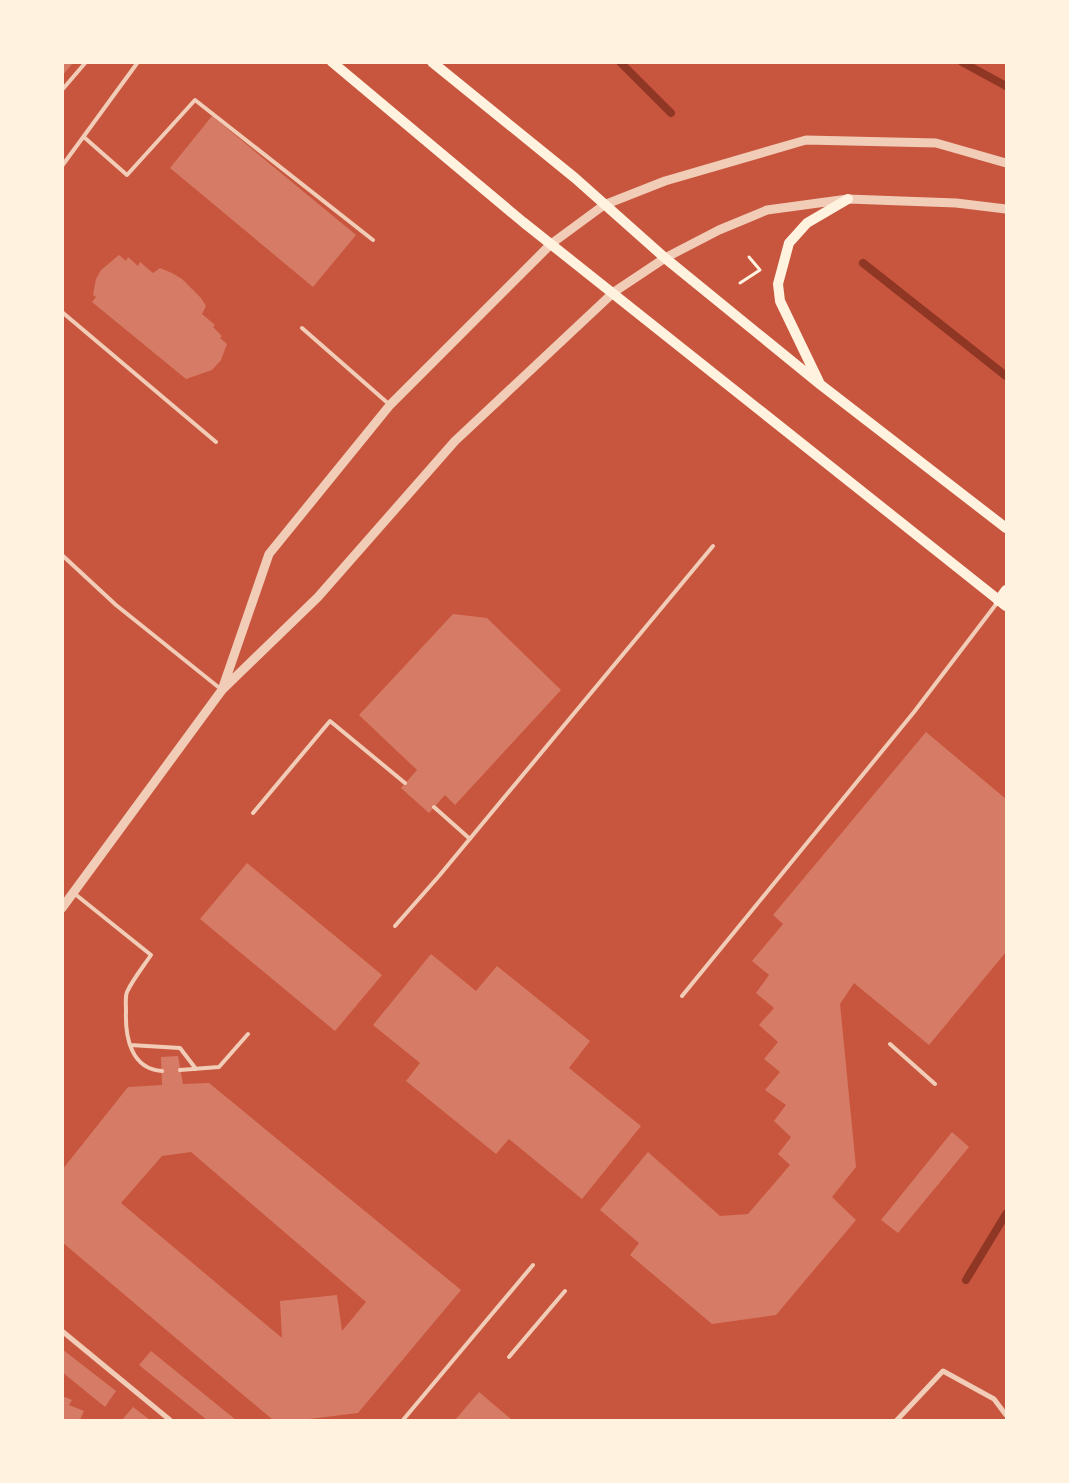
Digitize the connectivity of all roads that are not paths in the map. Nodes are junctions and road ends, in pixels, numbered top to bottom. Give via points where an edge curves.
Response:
1 (86, 62) edge
2 (138, 62) edge
3 (332, 62) edge
4 (432, 62) edge
5 (62, 90) edge
6 (85, 138) junction
7 (1006, 163) edge
8 (62, 166) edge
9 (848, 198) junction
10 (604, 205) junction
11 (1006, 209) edge
12 (373, 240) dead end
13 (552, 244) junction
14 (665, 258) junction
15 (614, 292) junction
16 (62, 312) edge
17 (302, 328) dead end
18 (821, 385) junction
19 (390, 405) junction
20 (216, 442) dead end
21 (1006, 528) edge
22 (713, 546) dead end
23 (62, 555) edge
24 (1006, 590) edge
25 (1002, 604) edge
26 (222, 690) junction
27 (405, 784) dead end
28 (434, 807) dead end
29 (253, 813) dead end
30 (470, 839) junction
31 (74, 893) junction
32 (62, 908) edge
33 (394, 926) dead end
34 (682, 996) dead end
35 (248, 1034) dead end
36 (890, 1044) dead end
37 (130, 1045) junction
38 (196, 1069) junction
39 (180, 1070) dead end
40 (162, 1072) dead end
41 (934, 1084) dead end
42 (533, 1265) dead end
43 (565, 1291) dead end
44 (62, 1331) edge
45 (510, 1357) dead end
46 (1006, 1415) edge
47 (170, 1420) edge
48 (403, 1420) edge
49 (898, 1420) edge

1 - 5 lane
2 - 6 lane
3 - 13 main road
4 - 10 main road
6 - 8 lane
6 - 12 lane via 128,175 195,100
7 - 10 street via 936,143 806,140 665,180
9 - 11 street via 956,203
9 - 14 street via 767,210
9 - 18 main road via 807,223 789,243 778,284 780,302
10 - 13 street
10 - 14 main road
13 - 15 main road
13 - 19 street
14 - 15 street
14 - 18 main road
15 - 25 main road
15 - 26 street via 455,441 318,597
16 - 20 lane
17 - 19 lane
18 - 21 main road
19 - 26 street via 269,554
22 - 30 lane
23 - 26 lane via 116,604
24 - 25 main road
25 - 34 lane
26 - 31 street
27 - 29 lane via 330,721
28 - 30 lane
30 - 33 lane
31 - 32 street
31 - 37 lane via 151,955 127,993 125,1031
35 - 38 lane via 220,1067
36 - 41 lane
37 - 38 lane via 180,1048
37 - 40 lane via 140,1063
38 - 39 lane
42 - 48 lane
43 - 45 lane
44 - 47 street
46 - 49 street via 994,1399 943,1371

